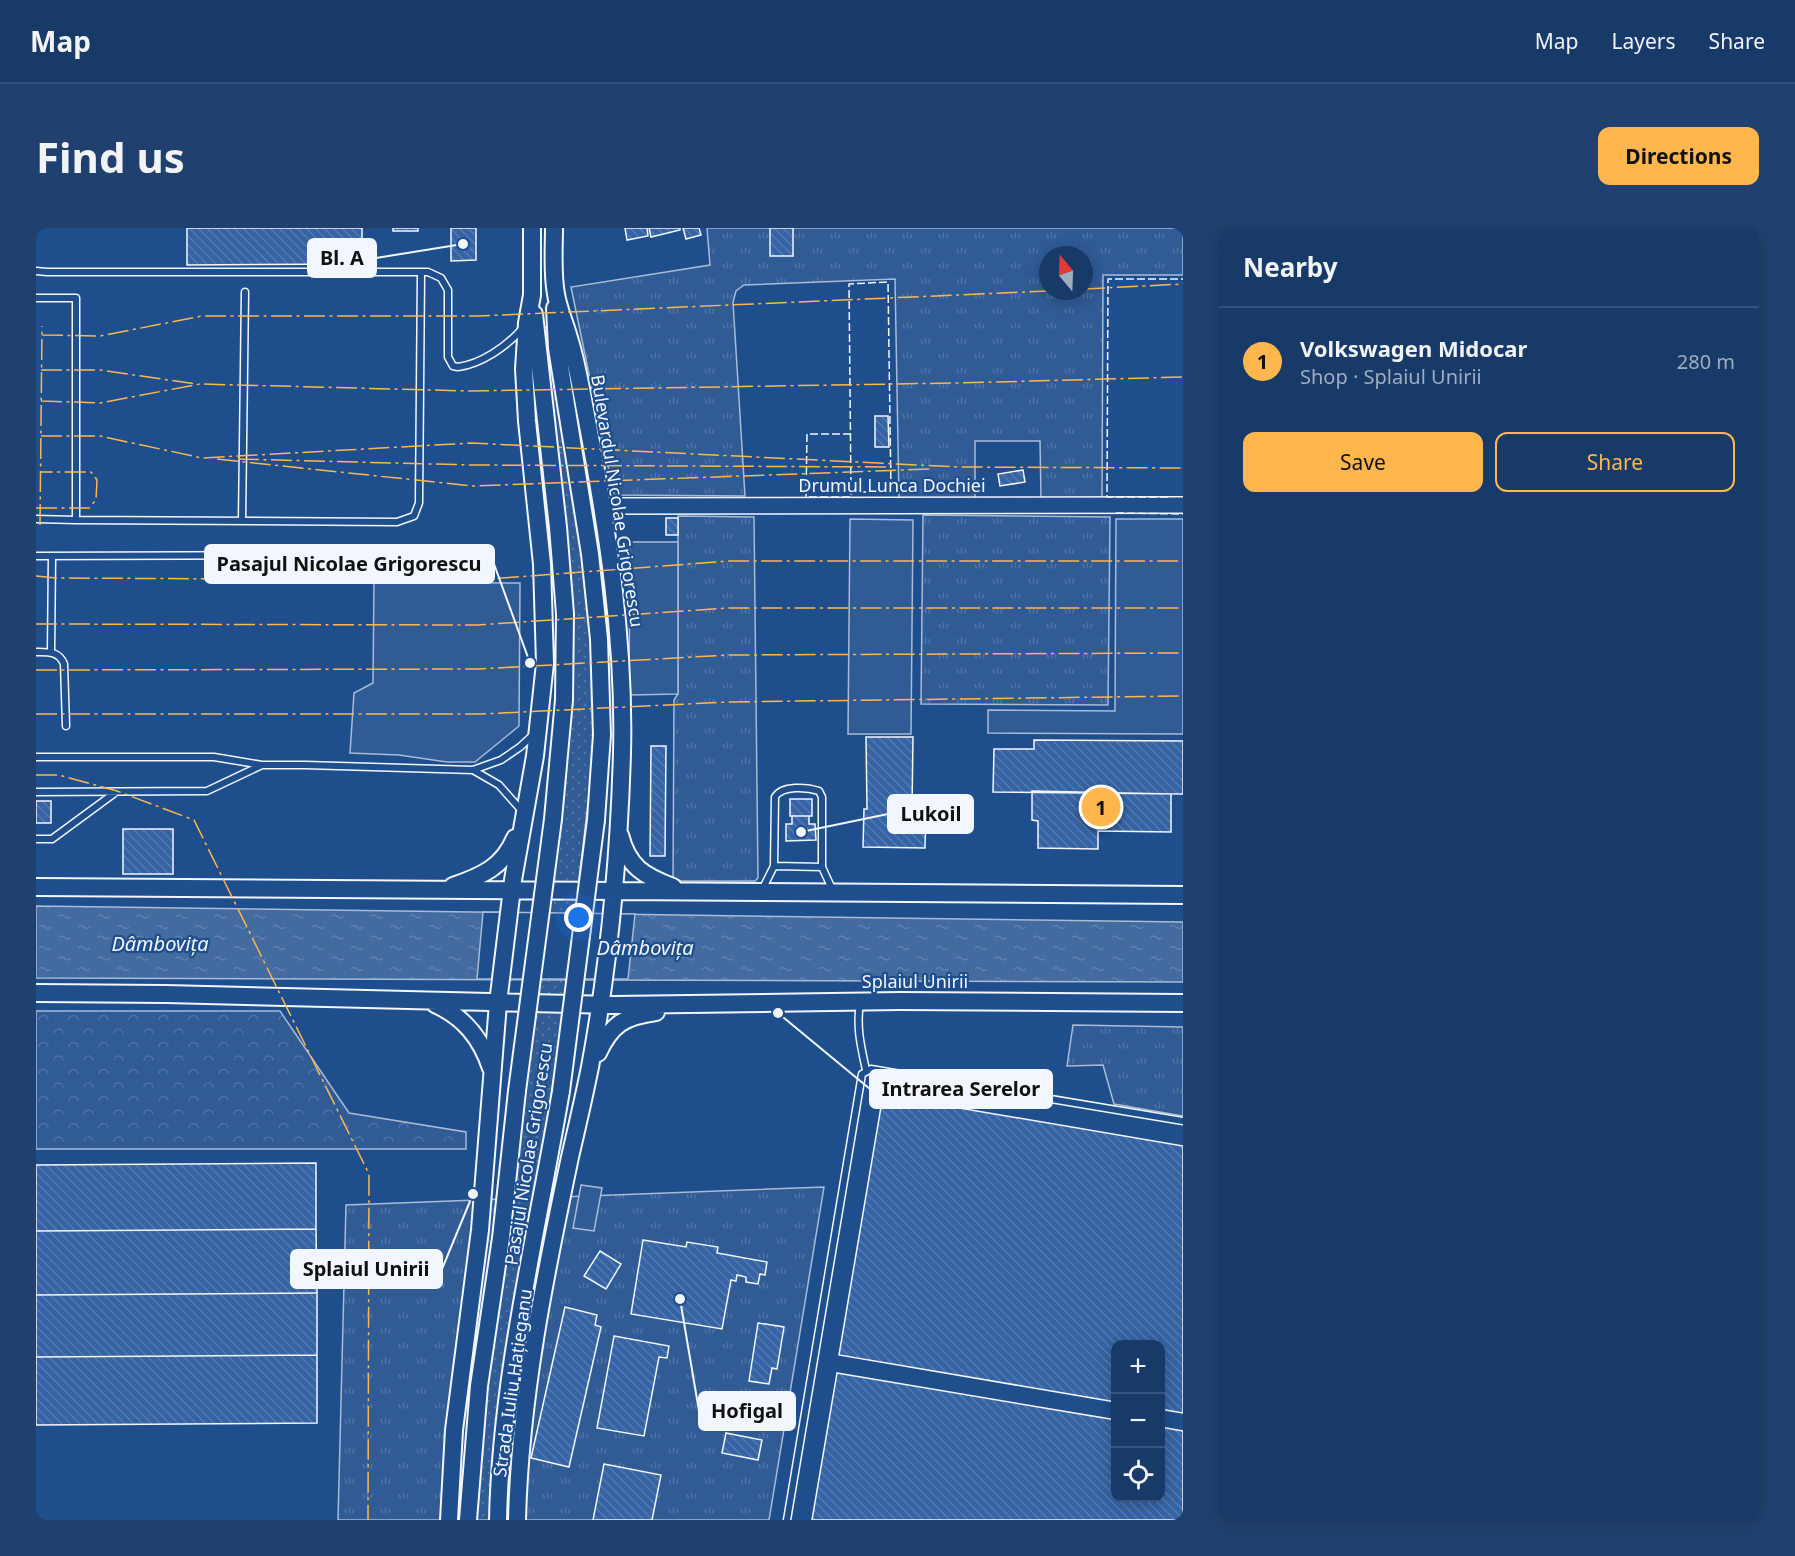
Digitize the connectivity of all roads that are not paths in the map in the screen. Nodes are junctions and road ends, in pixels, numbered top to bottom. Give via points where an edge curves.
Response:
1 (532, 228) edge
2 (554, 228) edge
3 (36, 271) edge
4 (421, 272) junction
5 (245, 292) dead end
6 (556, 294) junction
7 (532, 295) junction
8 (36, 298) edge
9 (527, 323) junction
10 (1183, 505) edge
11 (602, 506) junction
12 (36, 519) edge
13 (76, 520) junction
14 (242, 521) junction
15 (333, 555) dead end
16 (36, 556) edge
17 (52, 556) junction
18 (36, 652) edge
19 (51, 652) junction
20 (66, 726) dead end
21 (538, 729) junction
22 (36, 757) edge
23 (262, 765) junction
24 (473, 770) junction
25 (117, 791) junction
26 (36, 792) edge
27 (525, 815) junction
28 (618, 829) junction
29 (36, 839) edge
30 (774, 866) junction
31 (822, 867) junction
32 (36, 887) edge
33 (443, 890) junction
34 (512, 890) junction
35 (614, 891) junction
36 (682, 891) junction
37 (761, 891) junction
38 (833, 892) junction
39 (1183, 895) edge
40 (36, 993) edge
41 (430, 1001) junction
42 (861, 1001) junction
43 (498, 1003) junction
44 (1183, 1003) edge
45 (698, 1004) junction
46 (600, 1005) junction
47 (866, 1070) junction
48 (589, 1071) junction
49 (492, 1072) junction
50 (1183, 1121) edge
51 (449, 1520) edge
52 (468, 1520) edge
53 (498, 1520) edge
54 (517, 1520) edge
55 (788, 1520) edge

1 - 7 main road
2 - 6 main road, Bulevardul Nicolae Grigorescu
3 - 4 lane
4 - 9 lane via 441,278 448,290 448,357 453,366 463,366 493,353
4 - 14 lane via 419,503 414,516 397,522
5 - 14 lane
6 - 11 main road, Bulevardul Nicolae Grigorescu via 575,359
6 - 53 main road, Pasajul Nicolae Grigorescu, bridge via 557,348 599,639 603,735 596,820 561,1091 502,1444
7 - 9 main road
7 - 52 main road, Pasajul Nicolae Grigorescu, bridge via 558,528 565,679 553,819 479,1386
8 - 13 lane via 76,298
9 - 21 main road via 525,386 545,607 545,663
10 - 11 street, Drumul Lunca Dochiei
11 - 28 main road, Bulevardul Nicolae Grigorescu via 621,681
12 - 13 lane
13 - 14 lane
15 - 17 lane
16 - 17 lane
17 - 19 lane
18 - 19 lane
19 - 20 lane via 64,664
21 - 24 lane via 501,760
21 - 27 main road
22 - 23 lane via 214,757
23 - 24 lane
23 - 25 lane via 207,791
24 - 27 lane via 499,786
25 - 26 lane
25 - 29 lane via 52,839
27 - 33 main road via 501,862
27 - 34 main road
28 - 35 main road, Bulevardul Nicolae Grigorescu
28 - 36 main road via 634,866
30 - 31 lane
30 - 31 lane via 775,797 784,789 813,789 822,797
30 - 37 lane
31 - 38 lane
32 - 33 main road
33 - 34 main road
34 - 35 main road
34 - 43 main road
35 - 36 main road
35 - 46 main road, Bulevardul Nicolae Grigorescu
36 - 37 main road
37 - 38 main road
38 - 39 main road
40 - 41 main road, Splaiul Unirii
41 - 43 main road, Splaiul Unirii
41 - 49 main road via 470,1028 484,1049
42 - 44 main road, Splaiul Unirii
42 - 45 main road, Splaiul Unirii
42 - 47 lane via 859,1036
43 - 46 main road, Splaiul Unirii
43 - 49 main road
45 - 46 main road, Splaiul Unirii
45 - 48 main road via 643,1014 620,1023 607,1035
46 - 48 main road, Strada Iuliu Hațieganu
47 - 50 lane
47 - 55 lane via 862,1074
48 - 54 main road, Strada Iuliu Hațieganu via 537,1331 521,1444
49 - 51 main road via 478,1248 454,1430

